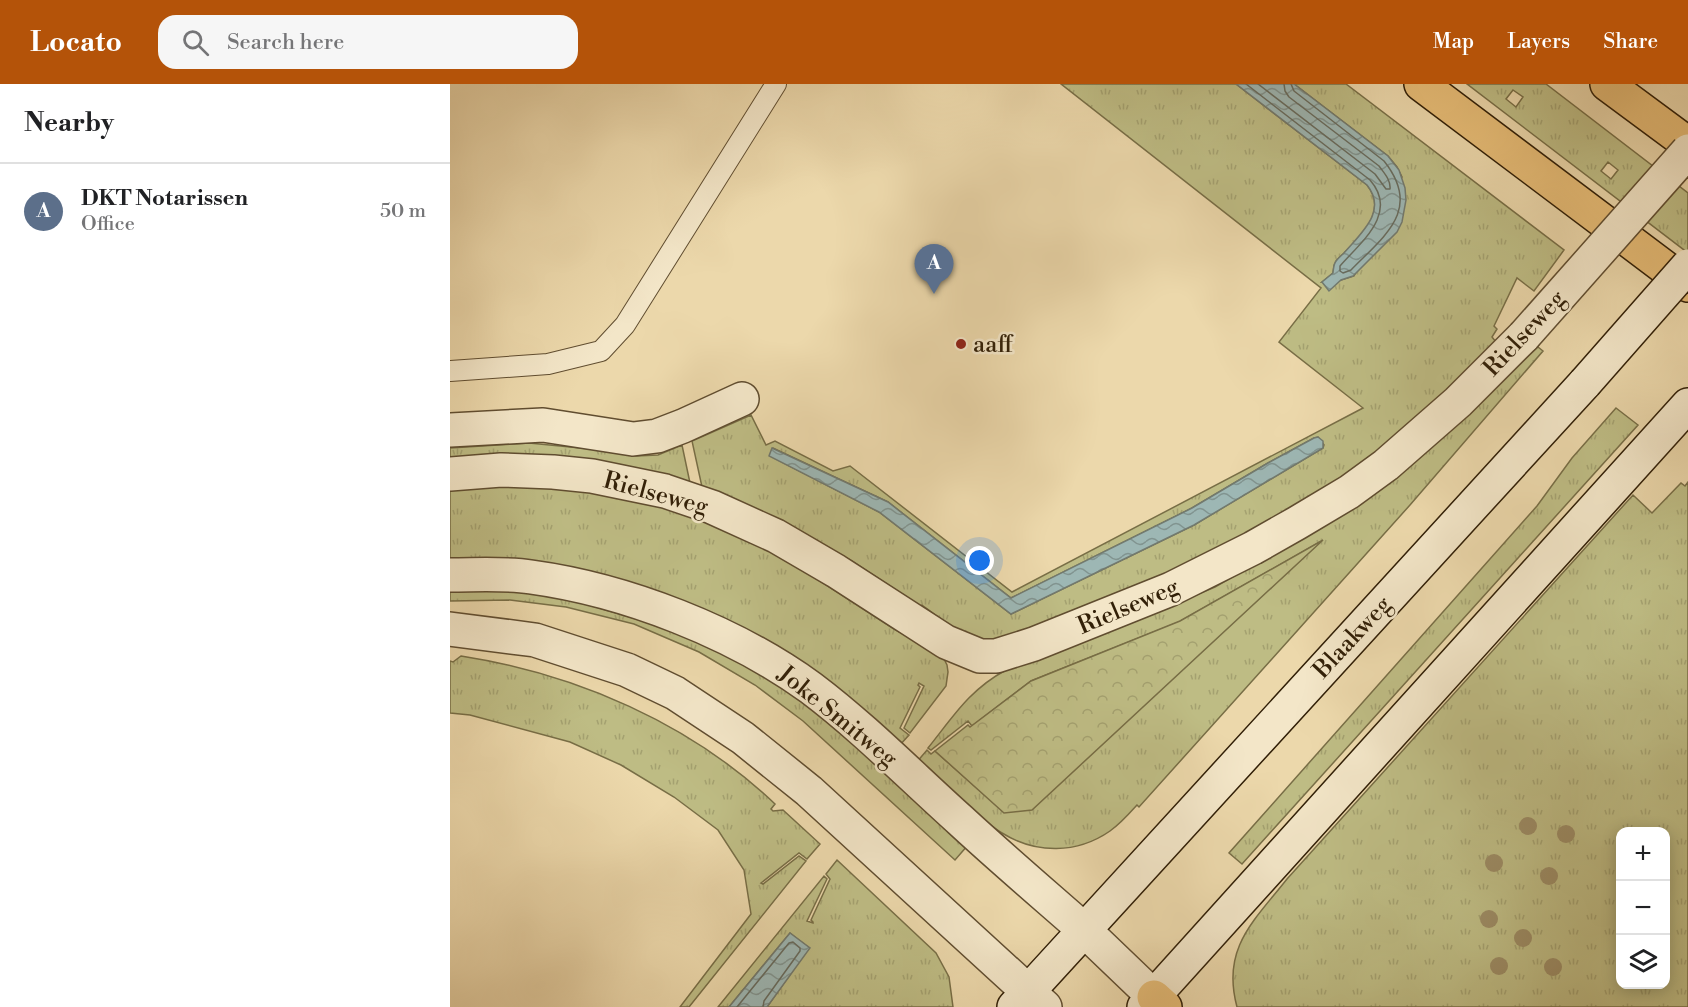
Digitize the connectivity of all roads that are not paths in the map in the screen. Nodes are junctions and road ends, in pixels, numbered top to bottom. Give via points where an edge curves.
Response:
1 (776, 84) edge
2 (1421, 84) edge
3 (1607, 84) edge
4 (1636, 84) edge
5 (1688, 143) edge
6 (1688, 151) edge
7 (1688, 266) edge
8 (1688, 285) edge
9 (450, 371) edge
10 (742, 399) dead end
11 (1688, 405) edge
12 (450, 430) edge
13 (450, 474) edge
14 (450, 575) edge
15 (450, 629) edge
16 (1084, 930) junction
17 (1029, 1002) edge
18 (1154, 1004) edge

1 - 9 lane via 625,325 601,351 548,364
2 - 8 highway
3 - 5 highway
4 - 5 highway
6 - 13 street, Rielseweg, bridge via 1524,336 1458,402 1386,465 1297,523 1171,589 996,656 980,656 946,642 776,536 664,491 553,472 501,470
7 - 16 street, Blaakweg, bridge
10 - 12 street via 657,436 633,440 543,425
11 - 18 street
14 - 16 street, Joke Smitweg via 531,577 647,604 715,632 765,659 856,724
15 - 17 street via 535,640 627,670 675,693 743,738 809,791 969,939
16 - 17 street, Blaakweg
16 - 18 street, Joke Smitweg

